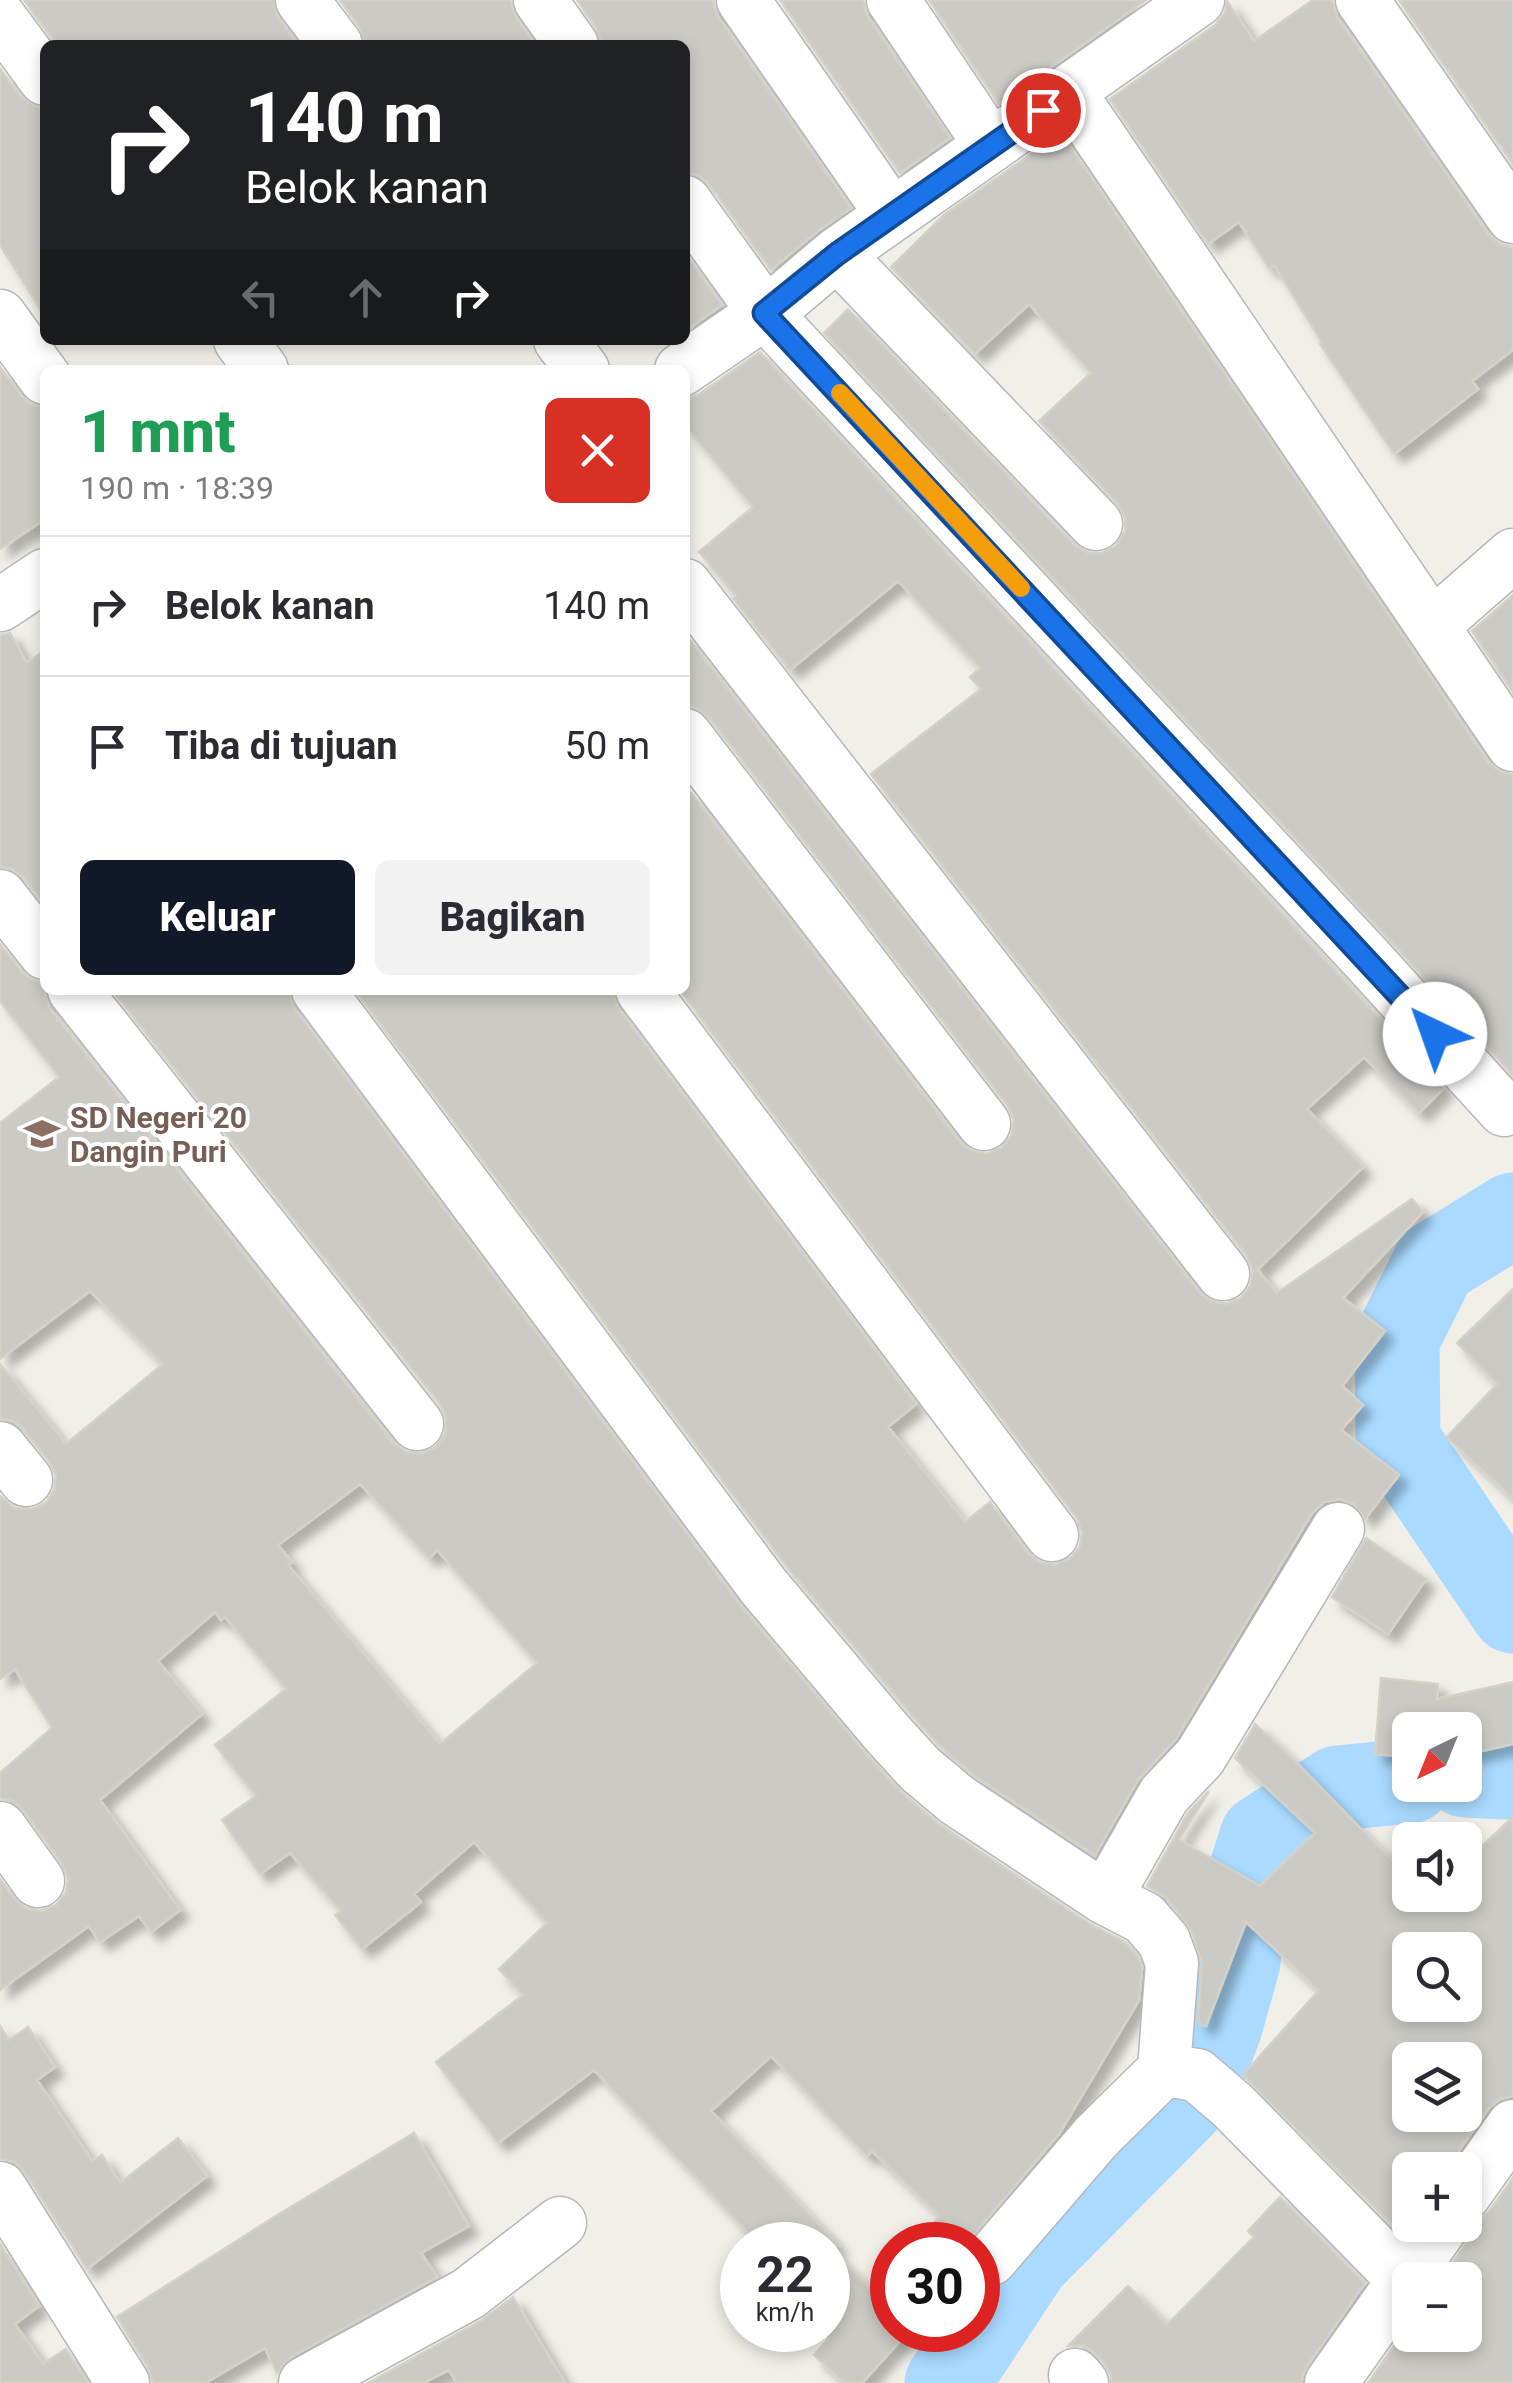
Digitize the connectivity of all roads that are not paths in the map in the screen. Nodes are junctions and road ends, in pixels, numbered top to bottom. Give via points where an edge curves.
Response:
1 (302, 0) edge
2 (540, 0) edge
3 (744, 0) edge
4 (893, 0) edge
5 (1198, 0) edge
6 (1362, 0) edge
7 (0, 18) edge
8 (332, 40) edge
9 (568, 40) edge
10 (40, 72) edge
11 (1069, 92) junction
12 (991, 146) junction
13 (690, 209) edge
14 (892, 215) junction
15 (1513, 217) edge
16 (837, 254) junction
17 (764, 313) junction
18 (0, 316) edge
19 (564, 345) edge
20 (579, 365) edge
21 (688, 365) edge
22 (40, 371) edge
23 (1096, 524) dead end
24 (1513, 555) edge
25 (690, 591) edge
26 (1433, 626) junction
27 (690, 742) edge
28 (1513, 745) edge
29 (0, 896) edge
30 (40, 947) edge
31 (78, 995) edge
32 (322, 995) edge
33 (646, 995) edge
34 (1504, 1110) dead end
35 (984, 1124) dead end
36 (1223, 1274) dead end
37 (417, 1424) dead end
38 (1338, 1528) dead end
39 (1052, 1535) dead end
40 (0, 1828) edge
41 (38, 1881) dead end
42 (1105, 1898) junction
43 (1164, 2070) junction
44 (1513, 2126) edge
45 (1482, 2170) edge
46 (0, 2188) edge
47 (560, 2223) dead end
48 (1000, 2249) edge
49 (1392, 2268) edge
50 (1392, 2297) edge
51 (124, 2383) edge
52 (306, 2383) edge
53 (1331, 2383) edge

1 - 8 street
2 - 9 street
3 - 14 street
4 - 12 street
5 - 11 street
6 - 15 street
7 - 10 street
11 - 12 street
11 - 26 street
12 - 14 street
13 - 17 street
14 - 16 street
16 - 17 street
16 - 23 street
17 - 21 street
17 - 34 street
18 - 22 street
19 - 20 street
24 - 26 street
25 - 36 street
26 - 28 street
27 - 35 street
29 - 30 street
31 - 37 street
32 - 42 street via 764,1587 888,1734 957,1800
33 - 39 street
38 - 42 street
40 - 41 street
42 - 43 street via 1144,1918 1172,1962
43 - 48 street
43 - 49 street via 1197,2075 1233,2106
44 - 45 street
46 - 51 street
47 - 52 street via 468,2294
50 - 53 street

